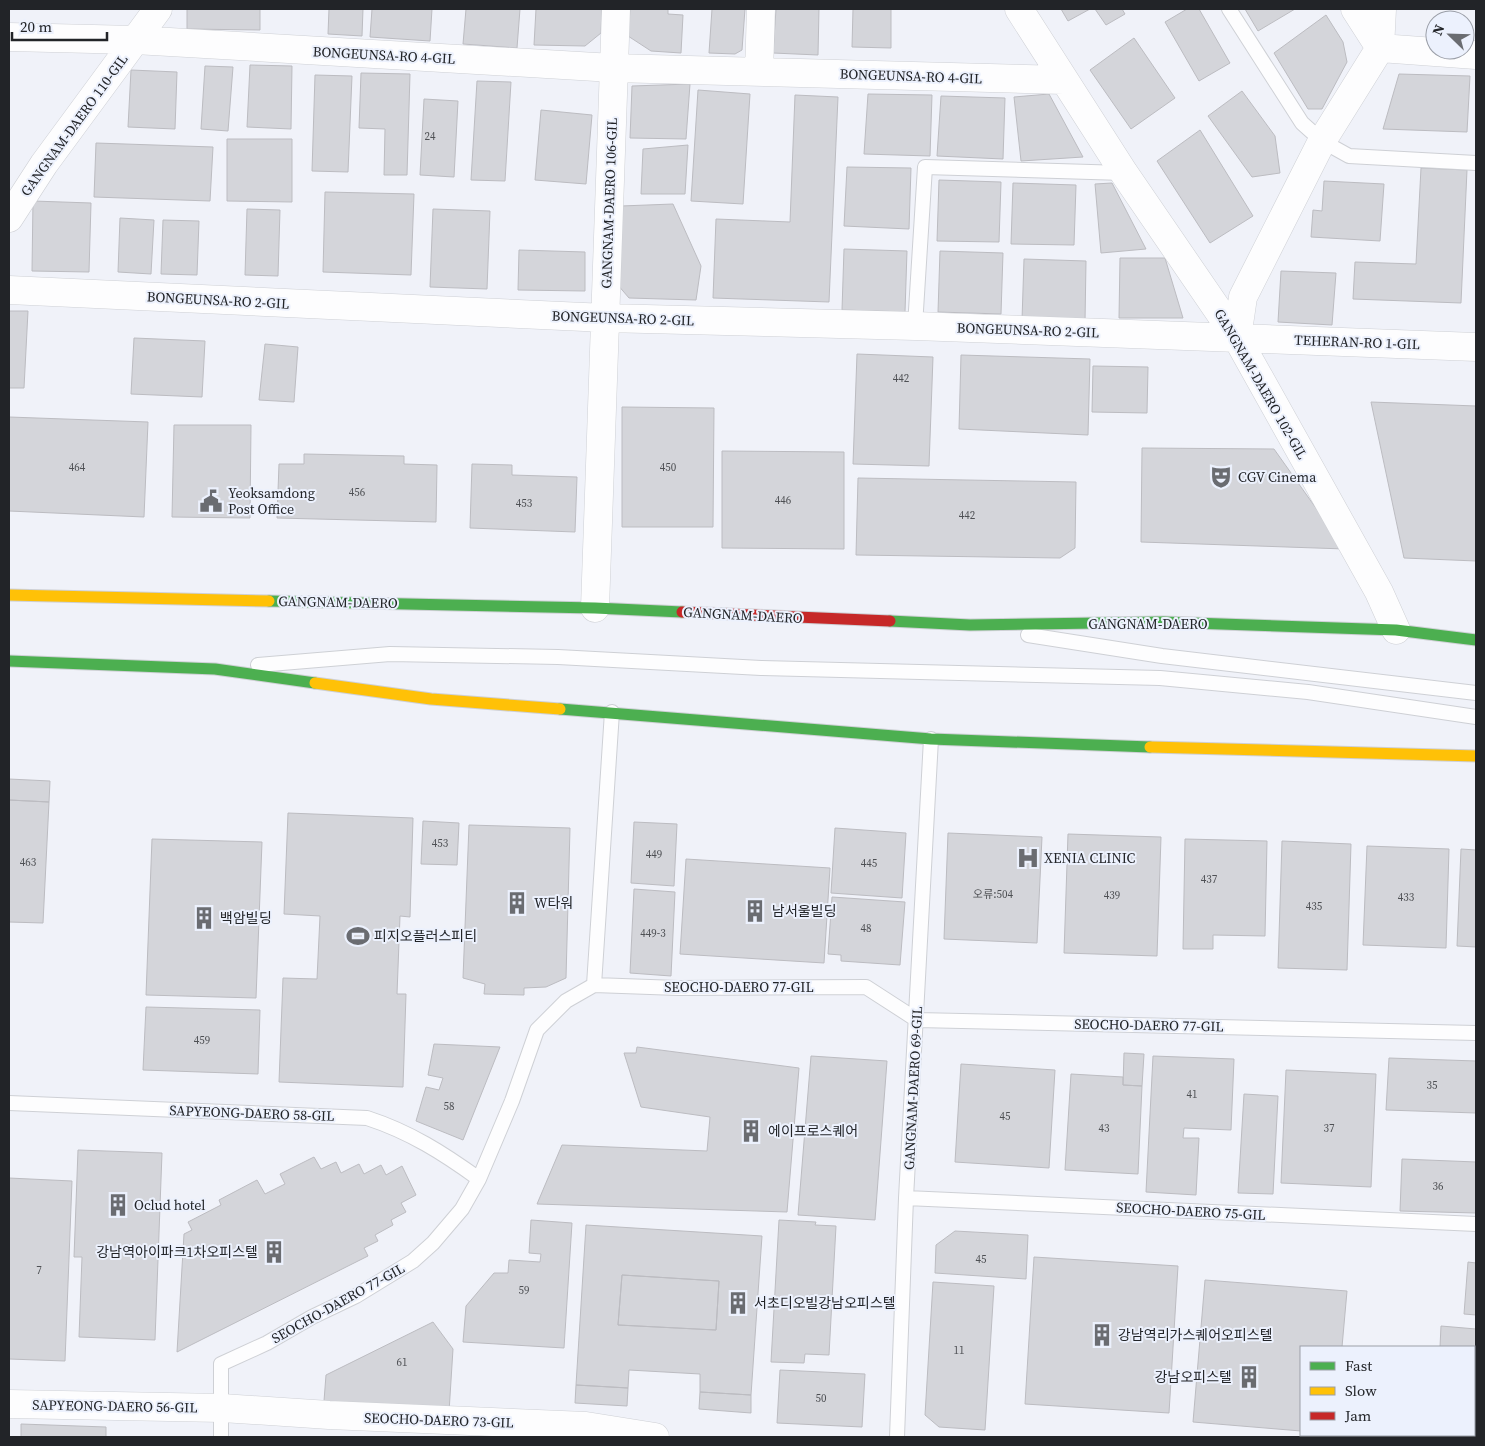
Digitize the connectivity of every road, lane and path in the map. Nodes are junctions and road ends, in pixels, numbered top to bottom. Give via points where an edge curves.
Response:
1 (158, 9) edge
2 (616, 9) edge
3 (761, 9) edge
4 (1019, 9) edge
5 (1229, 9) edge
6 (1355, 9) edge
7 (1382, 9) edge
8 (9, 37) edge
9 (135, 40) junction
10 (1380, 48) junction
11 (1476, 55) edge
12 (613, 68) junction
13 (759, 72) junction
14 (1064, 80) junction
15 (1322, 141) junction
16 (1476, 164) edge
17 (1124, 173) junction
18 (9, 218) edge
19 (9, 290) edge
20 (606, 318) junction
21 (915, 326) junction
22 (1237, 338) junction
23 (1476, 347) edge
24 (9, 595) edge
25 (595, 608) junction
26 (970, 625) junction
27 (1396, 630) junction
28 (1476, 640) edge
29 (9, 661) edge
30 (215, 669) junction
31 (1476, 693) edge
32 (612, 712) junction
33 (1476, 716) edge
34 (931, 739) junction
35 (1476, 756) edge
36 (594, 985) junction
37 (917, 1020) junction
38 (1476, 1033) edge
39 (9, 1103) edge
40 (479, 1179) junction
41 (906, 1198) junction
42 (1476, 1224) edge
43 (9, 1404) edge
44 (222, 1408) junction
45 (586, 1432) edge
46 (221, 1437) edge
47 (655, 1437) edge
48 (897, 1437) edge

1 - 9 street, GANGNAM-DAERO 110-GIL
2 - 12 street, GANGNAM-DAERO 106-GIL
3 - 13 street
4 - 14 street, GANGNAM-DAERO 102-GIL
5 - 15 lane via 1302,123
6 - 10 street
7 - 10 street
8 - 9 street, BONGEUNSA-RO 4-GIL
9 - 12 street, BONGEUNSA-RO 4-GIL
9 - 18 street, GANGNAM-DAERO 110-GIL via 44,164
10 - 11 street
10 - 15 street
12 - 13 street, BONGEUNSA-RO 4-GIL
12 - 20 street, GANGNAM-DAERO 106-GIL
13 - 14 street, BONGEUNSA-RO 4-GIL
14 - 17 street, GANGNAM-DAERO 102-GIL
15 - 16 lane via 1349,156
15 - 22 street via 1243,297
17 - 21 lane via 925,167
17 - 22 street, GANGNAM-DAERO 102-GIL
19 - 20 street, BONGEUNSA-RO 2-GIL
20 - 21 street, BONGEUNSA-RO 2-GIL
20 - 25 street, GANGNAM-DAERO 106-GIL
21 - 22 street, BONGEUNSA-RO 2-GIL
22 - 23 street, TEHERAN-RO 1-GIL
22 - 27 street, GANGNAM-DAERO 102-GIL via 1379,592
24 - 25 main road, GANGNAM-DAERO
25 - 26 main road, GANGNAM-DAERO
26 - 27 main road, GANGNAM-DAERO via 1163,622
26 - 31 lane via 1162,656
27 - 28 main road, GANGNAM-DAERO
29 - 30 main road
30 - 32 main road via 432,699
30 - 33 lane via 390,654 1160,678 1308,692
32 - 34 main road
32 - 36 lane
34 - 35 main road
34 - 37 lane, GANGNAM-DAERO 69-GIL
36 - 37 lane, SEOCHO-DAERO 77-GIL via 866,987
36 - 40 lane, SEOCHO-DAERO 77-GIL via 566,1001 537,1030
37 - 38 lane, SEOCHO-DAERO 77-GIL
37 - 41 lane, GANGNAM-DAERO 69-GIL
39 - 40 lane, SAPYEONG-DAERO 58-GIL via 367,1118 421,1141
40 - 44 lane, SEOCHO-DAERO 77-GIL via 462,1209 413,1261 356,1296 221,1364
41 - 42 lane, SEOCHO-DAERO 75-GIL
41 - 48 lane, GANGNAM-DAERO 69-GIL
43 - 44 street, SAPYEONG-DAERO 56-GIL
44 - 45 street, SEOCHO-DAERO 73-GIL
44 - 46 lane
45 - 47 street, SEOCHO-DAERO 73-GIL

